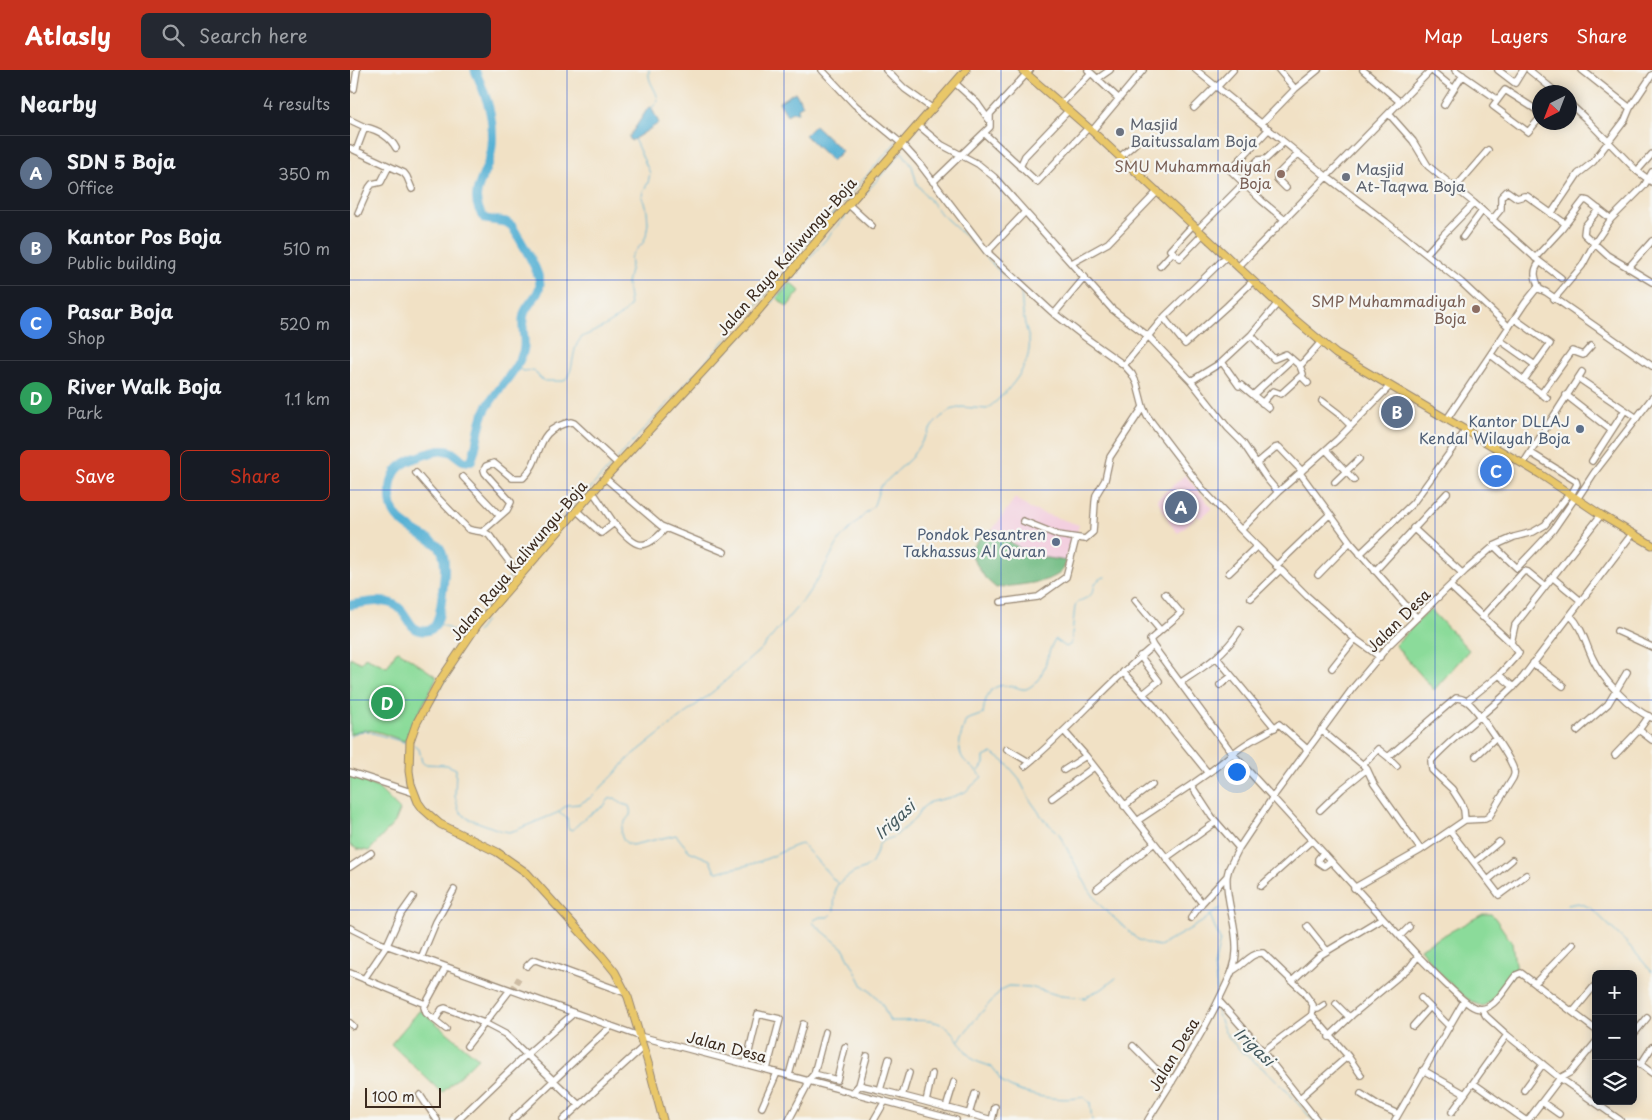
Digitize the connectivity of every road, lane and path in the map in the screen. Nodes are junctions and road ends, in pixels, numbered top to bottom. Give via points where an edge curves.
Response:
1 (357, 70) edge
2 (822, 70) edge
3 (886, 70) edge
4 (966, 70) edge
5 (1110, 70) edge
6 (1143, 70) edge
7 (1196, 70) edge
8 (1233, 70) edge
9 (1279, 70) edge
10 (1318, 70) edge
11 (1363, 70) edge
12 (1431, 70) edge
13 (1455, 70) edge
14 (1498, 70) edge
15 (1524, 70) edge
16 (1529, 70) edge
17 (1026, 71) edge
18 (1584, 71) edge
19 (1090, 72) edge
20 (1463, 75) junction
21 (1652, 75) edge
22 (1097, 79) junction
23 (955, 83) junction
24 (1515, 83) junction
25 (1547, 85) edge
26 (1216, 86) junction
27 (354, 89) dead end
28 (1295, 89) junction
29 (1454, 89) junction
30 (1507, 90) junction
31 (1119, 99) junction
32 (1497, 99) junction
33 (1400, 102) junction
34 (1061, 104) junction
35 (1444, 105) dead end
36 (1532, 107) edge
37 (1194, 108) dead end
38 (1630, 108) junction
39 (933, 109) junction
40 (1068, 111) junction
41 (1577, 111) edge
42 (1388, 114) junction
43 (350, 120) edge
44 (989, 120) junction
45 (1262, 123) junction
46 (918, 125) junction
47 (365, 127) junction
48 (1532, 127) edge
49 (1090, 129) junction
50 (1270, 130) junction
51 (984, 134) junction
52 (1284, 142) junction
53 (1607, 142) junction
54 (901, 143) junction
55 (1136, 143) dead end
56 (350, 148) edge
57 (396, 148) dead end
58 (356, 150) junction
59 (1488, 150) dead end
60 (1298, 154) junction
61 (1652, 154) edge
62 (962, 155) junction
63 (1120, 157) junction
64 (1253, 165) dead end
65 (389, 166) junction
66 (1020, 167) junction
67 (1637, 171) junction
68 (1652, 172) edge
69 (1327, 177) junction
70 (1650, 180) edge
71 (933, 182) junction
72 (1239, 188) dead end
73 (1286, 188) dead end
74 (1455, 188) junction
75 (412, 189) dead end
76 (1158, 191) junction
77 (1474, 203) junction
78 (849, 205) junction
79 (1599, 210) junction
80 (1482, 211) junction
81 (1025, 212) junction
82 (358, 213) dead end
83 (1551, 214) junction
84 (1611, 219) junction
85 (1285, 220) junction
86 (1492, 220) junction
87 (1566, 224) junction
88 (872, 226) dead end
89 (1198, 229) junction
90 (1463, 237) dead end
91 (1652, 241) edge
92 (1594, 244) junction
93 (987, 252) junction
94 (1173, 252) junction
95 (1426, 254) junction
96 (1227, 256) junction
97 (1535, 258) junction
98 (1540, 262) junction
99 (1072, 263) junction
100 (1160, 266) dead end
101 (1238, 267) junction
102 (1628, 268) junction
103 (1085, 277) junction
104 (1561, 278) dead end
105 (1253, 281) junction
106 (1652, 282) edge
107 (1538, 288) junction
108 (1554, 298) junction
109 (1278, 303) junction
110 (1054, 314) junction
111 (1164, 318) junction
112 (1515, 319) junction
113 (1509, 327) junction
114 (1250, 335) junction
115 (1148, 336) junction
116 (1501, 341) junction
117 (1321, 342) junction
118 (1591, 346) dead end
119 (1491, 355) junction
120 (1292, 358) junction
121 (1222, 362) junction
122 (1124, 365) junction
123 (1535, 365) junction
124 (1300, 366) junction
125 (1652, 366) edge
126 (1582, 372) dead end
127 (1301, 376) junction
128 (1578, 378) junction
129 (1524, 380) junction
130 (1191, 381) junction
131 (1308, 383) dead end
132 (1390, 386) junction
133 (1541, 394) junction
134 (1253, 395) junction
135 (1566, 395) junction
136 (1547, 398) dead end
137 (1652, 398) edge
138 (1322, 401) dead end
139 (1262, 403) junction
140 (1142, 406) junction
141 (1269, 408) dead end
142 (1625, 410) junction
143 (1637, 418) junction
144 (1447, 419) junction
145 (1351, 426) junction
146 (1466, 430) junction
147 (1611, 430) junction
148 (1326, 450) junction
149 (1530, 453) junction
150 (1359, 459) dead end
151 (1592, 461) dead end
152 (615, 462) junction
153 (1257, 463) junction
154 (1523, 464) junction
155 (1301, 472) junction
156 (1346, 472) junction
157 (416, 473) dead end
158 (463, 477) dead end
159 (606, 479) junction
160 (1354, 480) dead end
161 (1335, 482) dead end
162 (1278, 492) junction
163 (1447, 493) dead end
164 (593, 494) junction
165 (1573, 497) junction
166 (577, 512) junction
167 (1330, 514) junction
168 (1601, 515) junction
169 (500, 516) junction
170 (1023, 521) dead end
171 (614, 523) junction
172 (1413, 528) junction
173 (665, 529) junction
174 (1241, 530) junction
175 (483, 532) junction
176 (1632, 534) junction
177 (1076, 538) junction
178 (1350, 542) junction
179 (1652, 545) edge
180 (1257, 546) junction
181 (1494, 546) junction
182 (724, 552) dead end
183 (1360, 554) junction
184 (1278, 568) junction
185 (517, 571) junction
186 (1375, 571) junction
187 (1230, 573) dead end
188 (1462, 573) junction
189 (1318, 575) dead end
190 (1552, 577) junction
191 (1450, 586) junction
192 (1545, 586) junction
193 (1166, 594) dead end
194 (1251, 598) dead end
195 (1135, 600) dead end
196 (1581, 601) junction
197 (1001, 602) dead end
198 (1570, 615) junction
199 (1482, 617) junction
200 (1417, 618) junction
201 (1160, 630) junction
202 (1240, 630) dead end
203 (1617, 631) dead end
204 (1355, 639) junction
205 (1511, 643) junction
206 (1153, 646) junction
207 (1652, 647) edge
208 (1140, 656) junction
209 (1380, 657) junction
210 (1217, 658) junction
211 (1533, 664) junction
212 (1332, 668) dead end
213 (1123, 672) junction
214 (1627, 672) dead end
215 (1499, 675) junction
216 (1232, 676) junction
217 (1180, 682) junction
218 (1220, 685) dead end
219 (1563, 686) dead end
220 (1514, 687) junction
221 (1616, 692) junction
222 (1143, 694) junction
223 (1467, 701) junction
224 (1481, 717) junction
225 (1650, 717) edge
226 (1275, 728) junction
227 (1321, 730) junction
228 (1639, 730) junction
229 (1064, 731) junction
230 (1577, 731) dead end
231 (1495, 738) junction
232 (1652, 740) edge
233 (1007, 748) dead end
234 (1307, 749) junction
235 (1232, 754) junction
236 (1616, 755) dead end
237 (1086, 756) junction
238 (1476, 756) dead end
239 (1388, 757) junction
240 (1397, 766) dead end
241 (1094, 767) junction
242 (1365, 767) junction
243 (1064, 770) dead end
244 (350, 772) edge
245 (1208, 773) junction
246 (1152, 785) dead end
247 (1191, 785) junction
248 (414, 793) junction
249 (1273, 797) junction
250 (1052, 798) dead end
251 (1124, 806) junction
252 (1320, 810) dead end
253 (1464, 820) junction
254 (1137, 821) junction
255 (1216, 822) junction
256 (1450, 831) junction
257 (1311, 841) junction
258 (1499, 842) dead end
259 (1154, 844) junction
260 (1239, 848) junction
261 (1421, 850) junction
262 (371, 853) dead end
263 (1323, 853) junction
264 (1166, 858) junction
265 (1512, 860) dead end
266 (1331, 861) junction
267 (1475, 862) junction
268 (351, 864) edge
269 (1526, 875) dead end
270 (1226, 876) junction
271 (1488, 880) junction
272 (1261, 886) dead end
273 (1354, 888) junction
274 (1097, 889) dead end
275 (454, 890) dead end
276 (412, 896) dead end
277 (1202, 903) junction
278 (1192, 918) dead end
279 (1382, 918) junction
280 (1307, 926) dead end
281 (1410, 927) dead end
282 (350, 928) edge
283 (1400, 936) junction
284 (1573, 944) dead end
285 (387, 945) junction
286 (1327, 951) junction
287 (1418, 956) junction
288 (421, 958) junction
289 (446, 966) junction
290 (527, 966) dead end
291 (1232, 971) junction
292 (350, 973) edge
293 (364, 979) junction
294 (1292, 981) junction
295 (1535, 983) junction
296 (1592, 989) edge
297 (510, 990) junction
298 (626, 993) junction
299 (1421, 998) dead end
300 (1464, 1001) junction
301 (1218, 1003) junction
302 (425, 1004) junction
303 (1336, 1004) dead end
304 (1324, 1005) dead end
305 (1430, 1007) junction
306 (1482, 1009) junction
307 (574, 1012) junction
308 (1312, 1012) junction
309 (1573, 1012) junction
310 (1349, 1017) junction
311 (1647, 1018) dead end
312 (435, 1020) junction
313 (484, 1023) junction
314 (803, 1024) dead end
315 (611, 1026) junction
316 (1413, 1026) dead end
317 (1449, 1026) junction
318 (1592, 1027) edge
319 (446, 1029) dead end
320 (1637, 1030) edge
321 (824, 1032) dead end
322 (1507, 1035) junction
323 (639, 1036) junction
324 (1329, 1037) junction
325 (467, 1046) dead end
326 (1133, 1046) dead end
327 (643, 1047) junction
328 (845, 1047) dead end
329 (1592, 1047) edge
330 (1652, 1047) edge
331 (1262, 1052) junction
332 (527, 1054) junction
333 (866, 1056) dead end
334 (1348, 1056) junction
335 (889, 1059) dead end
336 (1635, 1060) edge
337 (746, 1064) junction
338 (1543, 1064) junction
339 (1640, 1064) junction
340 (767, 1069) junction
341 (1423, 1070) junction
342 (777, 1073) junction
343 (908, 1073) dead end
344 (1652, 1073) edge
345 (814, 1074) junction
346 (932, 1074) dead end
347 (789, 1075) junction
348 (1361, 1075) dead end
349 (1560, 1078) junction
350 (553, 1080) junction
351 (808, 1082) junction
352 (954, 1082) dead end
353 (1172, 1082) junction
354 (1473, 1083) junction
355 (859, 1085) junction
356 (880, 1090) junction
357 (1524, 1090) dead end
358 (852, 1093) junction
359 (975, 1094) dead end
360 (1361, 1094) dead end
361 (1465, 1094) junction
362 (420, 1095) dead end
363 (902, 1096) junction
364 (1300, 1098) junction
365 (885, 1101) junction
366 (926, 1102) junction
367 (1542, 1102) junction
368 (579, 1105) junction
369 (762, 1107) dead end
370 (996, 1107) dead end
371 (946, 1108) junction
372 (1452, 1112) dead end
373 (969, 1114) junction
374 (1559, 1114) dead end
375 (1397, 1117) edge
376 (438, 1120) edge
377 (458, 1120) edge
378 (512, 1120) edge
379 (563, 1120) edge
380 (663, 1120) edge
381 (789, 1120) edge
382 (874, 1120) edge
383 (956, 1120) edge
384 (992, 1120) edge
385 (1148, 1120) edge
386 (1317, 1120) edge
387 (1526, 1120) edge
388 (1620, 1120) edge

1 - 27 street
2 - 54 street via 856,105
3 - 39 street
4 - 23 main road, Jalan Raya Kaliwungu-Boja
5 - 22 street
6 - 31 street
7 - 26 street
8 - 26 street
9 - 28 street
10 - 28 street
11 - 33 street
12 - 29 street
12 - 33 street
13 - 20 street
14 - 24 street
15 - 24 street
16 - 25 street
17 - 34 main road
17 - 44 street via 990,114
18 - 38 street
19 - 22 street
19 - 34 street
20 - 29 street
20 - 32 street
21 - 38 street
22 - 31 street
23 - 39 main road, Jalan Raya Kaliwungu-Boja
23 - 44 street via 977,103
24 - 30 street
26 - 37 street
26 - 45 street
28 - 45 street
29 - 35 street
30 - 32 street
30 - 36 street
31 - 49 street
32 - 48 street via 1493,106 1528,132
33 - 42 street
34 - 40 main road
38 - 53 street via 1625,120
39 - 46 main road, Jalan Raya Kaliwungu-Boja
40 - 49 main road
40 - 66 street via 1025,156
41 - 53 street
42 - 69 street
42 - 74 street via 1413,141 1428,166
43 - 47 street
44 - 51 street via 991,126
45 - 50 street
46 - 54 main road, Jalan Raya Kaliwungu-Boja
46 - 62 street via 942,145
47 - 57 street via 386,137
47 - 58 street
49 - 63 main road
49 - 66 street via 1038,182
50 - 52 street
50 - 85 street via 1230,170
51 - 62 street
51 - 66 street
52 - 60 street
52 - 64 street via 1266,159
53 - 67 street
53 - 83 street via 1593,162 1578,174
54 - 71 street
54 - 78 main road, Jalan Raya Kaliwungu-Boja
55 - 63 street
56 - 58 street
58 - 65 street
59 - 74 street
60 - 69 street
60 - 73 street via 1277,176
61 - 67 street
62 - 71 street
62 - 81 street via 986,170
63 - 76 main road
65 - 75 street via 405,174
65 - 82 street via 381,182 369,188
67 - 70 street
68 - 70 street
69 - 85 street
69 - 95 street
70 - 84 street
71 - 93 street
72 - 89 street
74 - 77 street
76 - 89 main road
76 - 99 street via 1108,243
77 - 80 street
77 - 95 street
78 - 88 street
78 - 152 main road, Jalan Raya Kaliwungu-Boja via 753,317
79 - 84 street
79 - 87 street via 1584,200
79 - 92 street via 1584,229 1584,234
80 - 86 street
80 - 90 street
81 - 93 street
81 - 99 street
83 - 86 street via 1527,196 1517,198 1507,192 1501,197 1501,209
83 - 87 street
84 - 92 street
85 - 101 street
86 - 97 street
87 - 97 street
89 - 94 street via 1170,248
89 - 94 street via 1180,258
89 - 96 main road
91 - 102 street
92 - 102 street
92 - 108 street via 1582,266
93 - 110 street
94 - 100 street
95 - 113 street
96 - 101 main road
96 - 111 street
97 - 98 street
98 - 104 street
98 - 107 street via 1534,273
99 - 103 street
101 - 105 main road
102 - 106 street
103 - 110 street
103 - 115 street via 1112,309
105 - 109 main road
105 - 111 street via 1185,344
107 - 108 street
107 - 112 street
108 - 125 street
109 - 114 street
109 - 117 main road
110 - 122 street
111 - 115 street
112 - 113 street
112 - 123 street via 1550,344
113 - 116 street
114 - 120 street via 1274,360 1286,353
114 - 121 street
115 - 122 street
115 - 130 street
116 - 119 street
116 - 123 street
117 - 124 street
117 - 132 main road
118 - 133 street via 1583,355 1572,351
119 - 129 street
119 - 144 street
120 - 124 street
120 - 134 street
121 - 130 street
121 - 134 street via 1239,386
122 - 140 street via 1137,384
123 - 129 street
124 - 127 street
126 - 128 street
127 - 131 street
127 - 139 street via 1282,394 1273,391
128 - 135 street
128 - 142 street
129 - 133 street
130 - 153 street
132 - 144 main road
132 - 145 street
133 - 136 street
134 - 139 street
135 - 147 street
135 - 149 street
137 - 143 street
138 - 145 street
139 - 141 street
140 - 174 street via 1193,478
140 - 177 street via 1110,457 1105,480 1094,502 1093,532 1085,539
142 - 143 street
142 - 147 street
143 - 165 street
144 - 146 main road
145 - 148 street
146 - 154 main road
146 - 183 street via 1413,503
147 - 151 street
148 - 155 street
148 - 156 street
149 - 154 street
149 - 165 street via 1577,481
150 - 156 street
152 - 159 main road, Jalan Raya Kaliwungu-Boja
152 - 169 street via 574,423 563,424 543,438 533,465 523,478 512,478 494,463 486,466 485,473 511,502
153 - 155 street via 1278,447
153 - 162 street
154 - 165 main road
155 - 162 street
155 - 167 street
156 - 160 street
156 - 161 street
157 - 175 street via 468,529
158 - 169 street
159 - 164 main road, Jalan Raya Kaliwungu-Boja
159 - 173 street
162 - 174 street
163 - 172 street
164 - 166 main road, Jalan Raya Kaliwungu-Boja
164 - 171 street
165 - 168 main road
165 - 181 street, Jalan Desa via 1545,525
165 - 181 street via 1553,530 1517,568
166 - 171 street via 601,533
166 - 185 main road, Jalan Raya Kaliwungu-Boja
167 - 178 street
167 - 184 street
168 - 176 main road
168 - 190 street
169 - 175 street
170 - 177 street via 1058,535
171 - 173 street via 634,543 643,545 649,544
172 - 186 street
172 - 188 street
173 - 182 street
174 - 180 street
175 - 185 street via 494,540
176 - 179 main road
176 - 196 street
177 - 197 street via 1066,577 1038,597
178 - 183 street
178 - 189 street
180 - 184 street
180 - 187 street
181 - 188 street, Jalan Desa
183 - 186 street
184 - 194 street
184 - 204 street
185 - 248 main road, Jalan Raya Kaliwungu-Boja via 439,682 416,724 410,744 409,770
186 - 200 street
188 - 191 street, Jalan Desa
190 - 192 street
190 - 196 street
191 - 199 street
191 - 200 street, Jalan Desa
192 - 199 street via 1524,571
192 - 205 street via 1515,625
193 - 201 street via 1181,613
195 - 201 street
196 - 198 street
198 - 211 street
198 - 221 street via 1580,627 1596,665
199 - 205 street
200 - 209 street, Jalan Desa
201 - 206 street via 1150,640
202 - 210 street
203 - 207 street
204 - 209 street
204 - 212 street
205 - 215 street via 1518,654
206 - 208 street
206 - 217 street
208 - 213 street
208 - 222 street via 1159,681
209 - 227 street, Jalan Desa
210 - 216 street
210 - 217 street
211 - 219 street
211 - 220 street
213 - 222 street
213 - 229 street
214 - 221 street
215 - 220 street
215 - 223 street
216 - 218 street
216 - 226 street
217 - 235 street
220 - 224 street
221 - 225 street
221 - 230 street via 1600,712
222 - 245 street
223 - 224 street
223 - 239 street via 1456,698
224 - 231 street
224 - 253 street via 1430,763 1432,770 1443,778 1461,802
225 - 228 street
226 - 234 street via 1281,724
226 - 235 street
227 - 234 street, Jalan Desa
227 - 242 street
228 - 232 street
228 - 236 street
229 - 233 street via 1027,764
229 - 237 street
231 - 238 street
231 - 253 street via 1513,766 1513,778 1489,817
234 - 249 street, Jalan Desa
235 - 245 street
235 - 249 street
237 - 241 street
237 - 243 street
239 - 240 street
239 - 242 street via 1378,749
241 - 250 street
241 - 251 street
242 - 252 street
242 - 261 street
244 - 248 street
245 - 247 street
246 - 251 street
247 - 254 street
247 - 255 street
248 - 298 main road, Jalan Raya Kaliwungu-Boja via 418,802 440,824 497,852 527,873 602,956
249 - 257 street
249 - 260 street, Jalan Desa
251 - 254 street
253 - 256 street
254 - 259 street
255 - 260 street
255 - 264 street
256 - 261 street
256 - 267 street
257 - 263 street
257 - 272 street
258 - 267 street
259 - 264 street
259 - 274 street
260 - 270 street, Jalan Desa
261 - 273 street
262 - 268 street
263 - 266 street
263 - 266 street via 1318,862 1324,866
264 - 277 street
265 - 271 street
266 - 273 street
267 - 271 street
269 - 271 street via 1500,895
270 - 277 street, Jalan Desa
270 - 291 street, Jalan Desa via 1236,938
273 - 279 street
275 - 288 street
276 - 285 street
277 - 278 street, Jalan Desa
279 - 283 street
279 - 286 street
280 - 286 street
281 - 283 street
282 - 285 street, Jalan Desa
283 - 287 street
284 - 295 street
285 - 288 street, Jalan Desa
285 - 293 street
286 - 294 street
287 - 300 street
287 - 310 street via 1410,967
288 - 289 street, Jalan Desa
289 - 297 street, Jalan Desa
289 - 302 street
290 - 298 street via 536,960
291 - 294 street, Jalan Desa via 1260,952
291 - 301 street, Jalan Desa
292 - 293 street
293 - 302 street
294 - 308 street via 1307,995 1313,1005
295 - 306 street via 1518,974 1495,1002
295 - 309 street
296 - 309 street
297 - 307 street, Jalan Desa
297 - 313 street
298 - 323 main road, Jalan Raya Kaliwungu-Boja
299 - 305 street
300 - 306 street
300 - 317 street
301 - 331 street
301 - 353 street, Jalan Desa
302 - 312 street via 426,1013
303 - 310 street
304 - 308 street
305 - 316 street
305 - 317 street
306 - 322 street
307 - 315 street, Jalan Desa
307 - 332 street
308 - 324 street
308 - 331 street
309 - 318 street
310 - 324 street
311 - 320 street
312 - 313 street via 444,1008
312 - 319 street
313 - 325 street
313 - 332 street via 505,1034
314 - 347 street
315 - 323 street, Jalan Desa
315 - 350 street
317 - 341 street
321 - 345 street
322 - 338 street
322 - 354 street
323 - 327 main road, Jalan Raya Kaliwungu-Boja
323 - 337 street, Jalan Desa
324 - 334 street
326 - 353 street
327 - 368 street
327 - 380 main road, Jalan Raya Kaliwungu-Boja
328 - 345 street via 837,1080
329 - 349 street via 1570,1072
330 - 339 street
331 - 364 street
332 - 350 street
332 - 377 street
333 - 355 street
334 - 348 street
334 - 364 street
335 - 356 street
336 - 339 street
337 - 340 street, Jalan Desa
337 - 340 street via 758,1014 773,1017 780,1019
338 - 349 street
338 - 357 street
339 - 344 street
340 - 342 street, Jalan Desa
341 - 361 street
341 - 375 street
342 - 347 street, Jalan Desa
342 - 369 street
343 - 363 street
345 - 351 street
346 - 366 street
347 - 351 street, Jalan Desa
349 - 367 street
349 - 388 street
350 - 368 street
350 - 378 street
351 - 358 street, Jalan Desa
351 - 381 street
352 - 371 street
353 - 385 street, Jalan Desa
354 - 361 street
354 - 387 street
355 - 356 street
355 - 358 street
356 - 363 street
358 - 365 street, Jalan Desa
359 - 373 street
360 - 375 street
361 - 372 street
362 - 376 street
363 - 366 street
364 - 386 street
365 - 382 street
365 - 383 street, Jalan Desa
366 - 371 street
367 - 374 street
367 - 387 street
368 - 379 street
370 - 384 street
371 - 373 street
373 - 384 street

